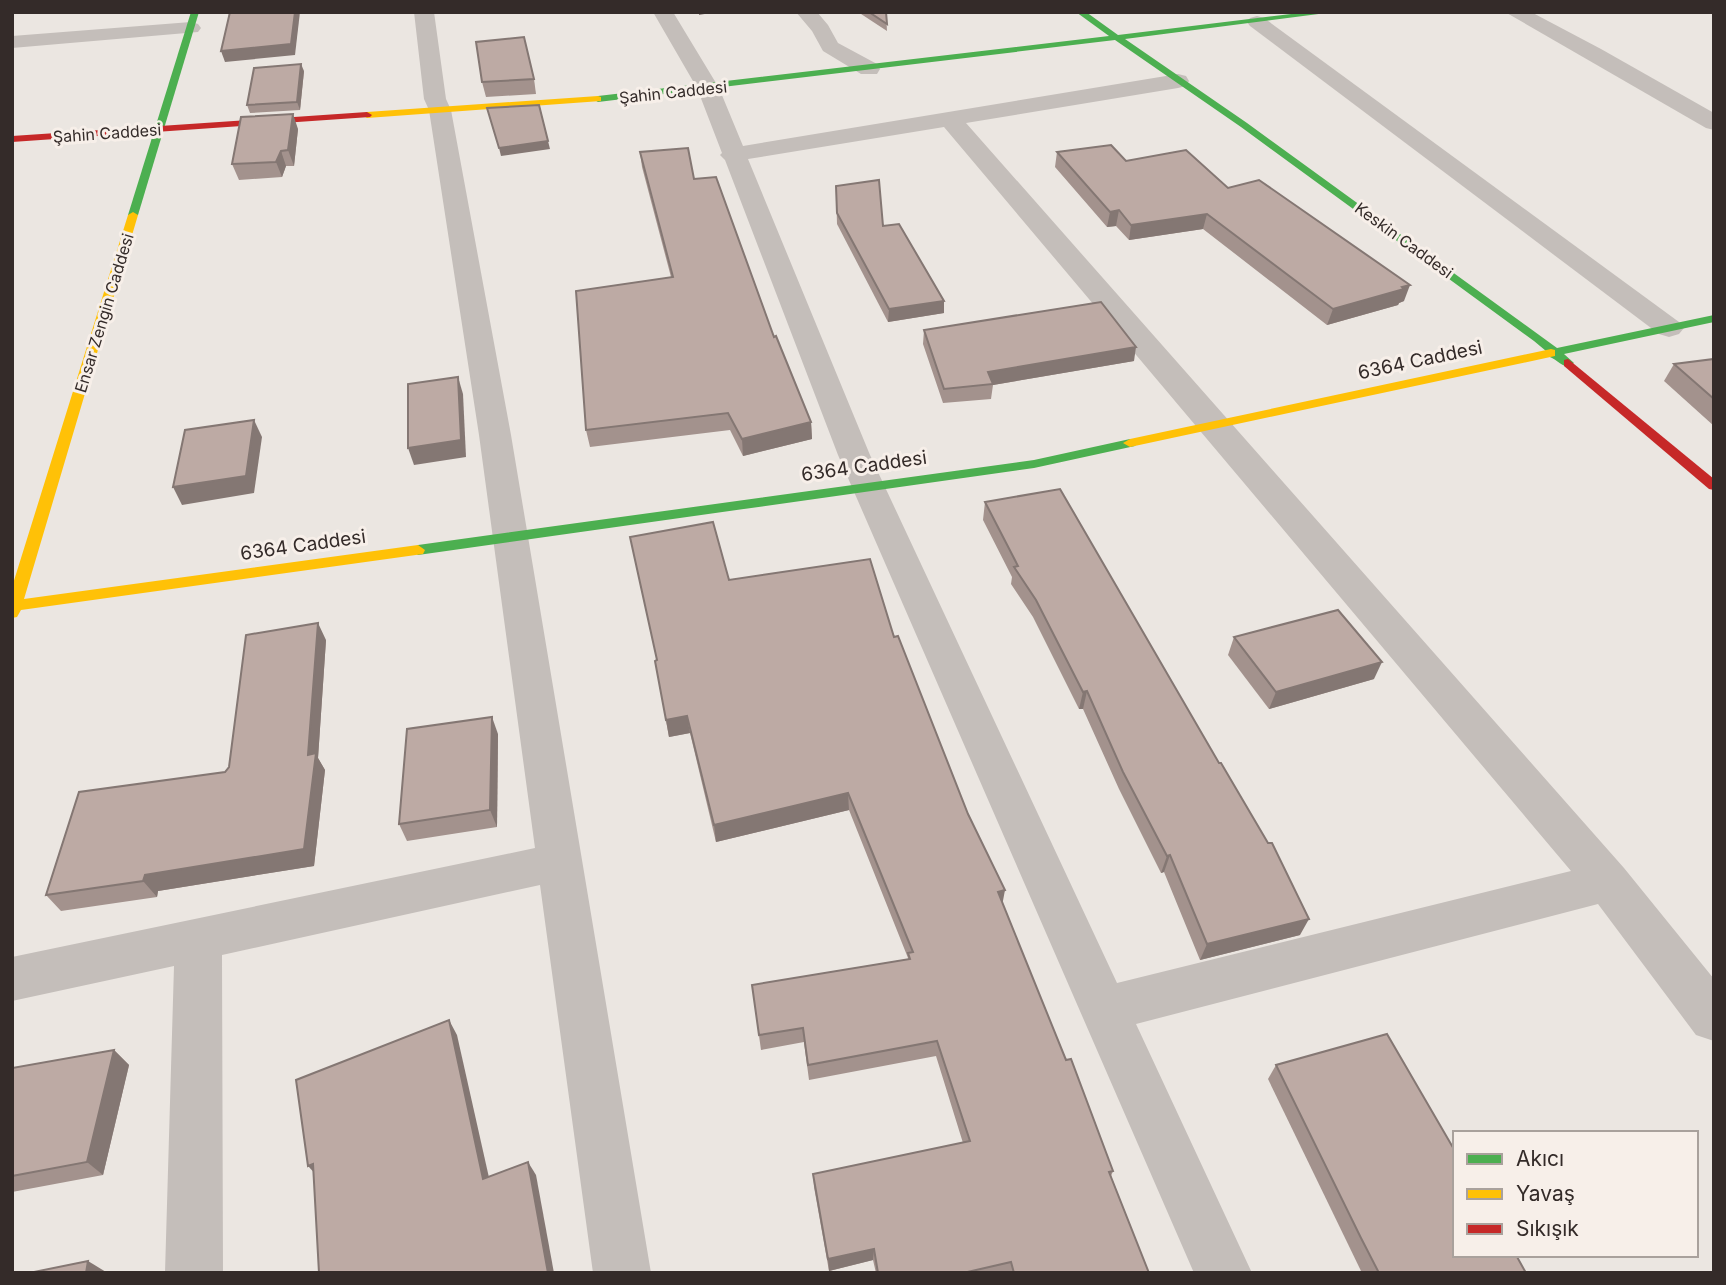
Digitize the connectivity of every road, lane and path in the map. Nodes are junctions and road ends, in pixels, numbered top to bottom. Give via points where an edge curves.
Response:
1 (424, 12) edge
2 (663, 12) edge
3 (806, 12) edge
4 (1080, 12) edge
5 (1330, 12) edge
6 (1515, 12) edge
7 (193, 20) edge
8 (1257, 22) junction
9 (1119, 39) junction
10 (12, 42) edge
11 (869, 69) junction
12 (1178, 81) junction
13 (708, 88) junction
14 (440, 110) junction
15 (950, 118) junction
16 (1714, 122) edge
17 (160, 129) junction
18 (12, 139) edge
19 (732, 155) junction
20 (1714, 318) edge
21 (1669, 328) junction
22 (1556, 352) junction
23 (1216, 425) junction
24 (1714, 486) edge
25 (869, 487) junction
26 (509, 538) junction
27 (13, 608) edge
28 (559, 862) junction
29 (1608, 882) junction
30 (198, 941) junction
31 (12, 979) edge
32 (1105, 1009) junction
33 (1714, 1018) edge
34 (194, 1273) edge
35 (622, 1273) edge
36 (1223, 1273) edge

1 - 14 street
2 - 13 street
3 - 11 street via 830,47
4 - 9 street, Keskin Caddesi
5 - 8 street, Şahin Caddesi
6 - 16 street
7 - 10 street
7 - 17 street, Ensar Zengin Caddesi
8 - 9 street, Şahin Caddesi
8 - 21 street
9 - 11 street, Şahin Caddesi
9 - 12 street, Keskin Caddesi
11 - 13 street, Şahin Caddesi
12 - 15 street
12 - 22 street, Keskin Caddesi
13 - 14 street, Şahin Caddesi
13 - 19 street
14 - 17 street, Şahin Caddesi
14 - 26 street
15 - 19 street
15 - 23 street
17 - 18 street, Şahin Caddesi
17 - 27 street, Ensar Zengin Caddesi
19 - 25 street
20 - 21 street, 6364 Caddesi
21 - 22 street, 6364 Caddesi
22 - 23 street, 6364 Caddesi
22 - 24 street, Keskin Caddesi
23 - 25 street, 6364 Caddesi via 1034,464
23 - 29 street
25 - 26 street, 6364 Caddesi
25 - 32 street
26 - 27 street, 6364 Caddesi
26 - 28 street
28 - 30 street
28 - 35 street
29 - 32 street
29 - 33 street
30 - 31 street
30 - 34 street
32 - 36 street

